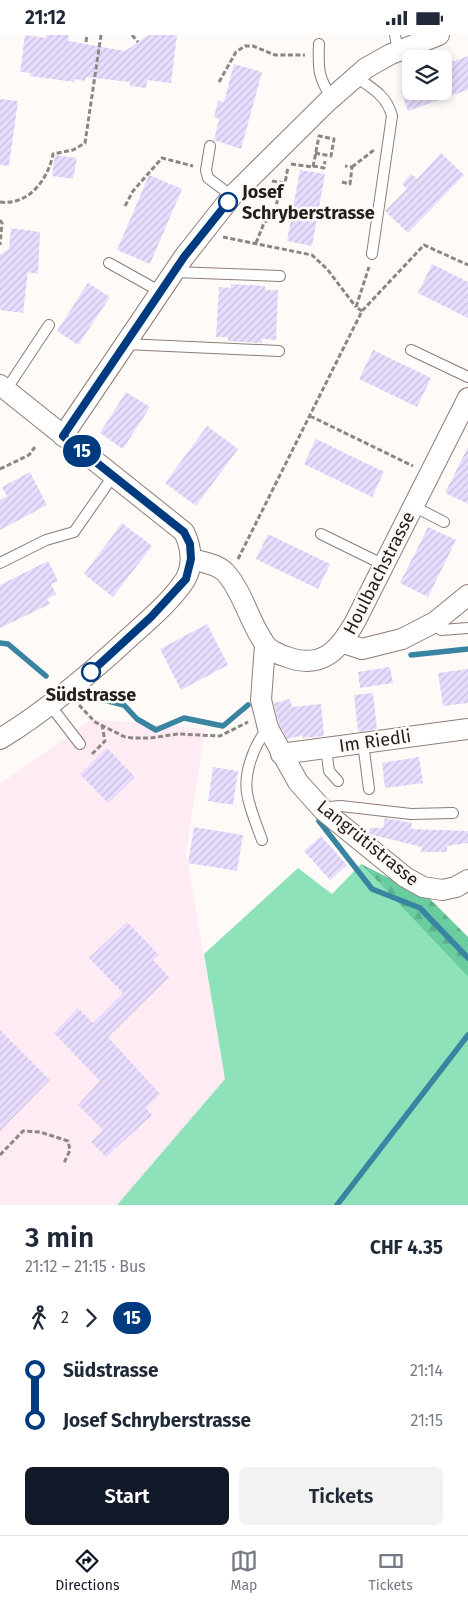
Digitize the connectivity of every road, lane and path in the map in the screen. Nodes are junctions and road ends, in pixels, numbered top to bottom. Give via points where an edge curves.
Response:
1 (87, 35) edge
2 (101, 35) edge
3 (132, 35) edge
4 (439, 35) edge
5 (86, 42) dead end
6 (138, 42) dead end
7 (397, 43) edge
8 (319, 44) dead end
9 (318, 56) junction
10 (356, 77) junction
11 (219, 82) dead end
12 (332, 98) junction
13 (210, 147) dead end
14 (388, 148) junction
15 (316, 153) junction
16 (325, 161) dead end
17 (313, 166) junction
18 (345, 166) dead end
19 (207, 167) junction
20 (352, 167) junction
21 (276, 182) dead end
22 (281, 182) junction
23 (342, 183) dead end
24 (232, 196) junction
25 (0, 202) edge
26 (125, 206) dead end
27 (0, 221) edge
28 (207, 228) junction
29 (256, 243) junction
30 (0, 245) edge
31 (372, 254) joint
32 (109, 263) dead end
33 (468, 265) edge
34 (174, 271) junction
35 (280, 276) dead end
36 (161, 292) junction
37 (356, 307) junction
38 (362, 311) junction
39 (48, 325) dead end
40 (125, 344) junction
41 (411, 350) dead end
42 (279, 351) dead end
43 (468, 377) edge
44 (3, 388) edge
45 (468, 398) edge
46 (310, 416) junction
47 (63, 436) junction
48 (35, 447) dead end
49 (414, 467) dead end
50 (0, 469) edge
51 (113, 475) junction
52 (413, 506) junction
53 (444, 522) dead end
54 (321, 534) dead end
55 (191, 559) junction
56 (0, 563) edge
57 (232, 565) dead end
58 (384, 565) junction
59 (468, 595) edge
60 (435, 622) junction
61 (468, 629) edge
62 (344, 643) junction
63 (265, 645) junction
64 (74, 699) dead end
65 (50, 705) junction
66 (266, 720) junction
67 (468, 729) edge
68 (0, 739) edge
69 (362, 743) junction
70 (80, 744) dead end
71 (326, 748) junction
72 (281, 753) junction
73 (338, 781) dead end
74 (369, 789) dead end
75 (324, 811) junction
76 (453, 813) dead end
77 (262, 839) dead end
78 (468, 880) edge
79 (0, 1155) edge
80 (64, 1163) dead end

1 - 5 path
2 - 25 path via 84,143 73,150 53,154 45,175 28,197 11,203
3 - 6 path
4 - 7 street
7 - 10 street
8 - 9 lane
9 - 11 path via 275,55 253,46 245,47 236,52
9 - 12 lane via 322,84
10 - 12 street
10 - 14 lane via 382,95 389,104 392,116
12 - 24 street
13 - 19 lane
14 - 20 path via 378,147
14 - 31 lane
15 - 15 path via 319,136 334,139 331,156
15 - 17 path
16 - 17 path via 324,168
17 - 22 path via 289,163 285,183
18 - 20 path
19 - 24 lane via 208,178
19 - 26 path via 179,164 162,157 133,191
20 - 23 path via 350,183
21 - 22 path
22 - 29 path via 275,212 264,223
24 - 28 street
27 - 30 path
28 - 29 path via 215,235
28 - 34 street
29 - 37 path via 312,255
31 - 37 path
32 - 36 lane
33 - 38 path via 424,245
34 - 35 lane
34 - 36 street
36 - 40 street
37 - 38 path
38 - 46 path
39 - 44 lane
40 - 42 lane
40 - 47 street
41 - 43 lane
44 - 47 street
45 - 52 street, Houlbachstrasse
46 - 49 path
46 - 57 path via 241,556
47 - 51 street
48 - 50 path via 29,455
51 - 55 street via 184,532 190,544
51 - 56 lane via 74,532 46,540
52 - 53 lane
52 - 58 street, Houlbachstrasse
54 - 58 lane
55 - 63 street via 225,572 242,596
55 - 65 street via 186,579 151,617
58 - 62 street, Houlbachstrasse
59 - 60 street
60 - 61 lane via 441,630
60 - 62 street via 402,639 362,649
62 - 63 street, Houlbachstrasse via 331,654 302,661 280,655
63 - 66 street, Langrütistrasse via 261,700
64 - 66 path via 95,722 133,738 178,734 220,736
65 - 68 street
65 - 70 lane
66 - 72 street, Langrütistrasse
66 - 77 lane via 246,785
67 - 69 street, Im Riedli
69 - 71 street, Im Riedli
69 - 74 lane
71 - 72 street, Im Riedli
71 - 73 lane via 330,771
72 - 75 street, Langrütistrasse via 298,782
75 - 76 lane via 341,806 411,814
75 - 78 street, Langrütistrasse via 405,877 423,887 442,890
79 - 80 path via 23,1131 40,1132 68,1141 70,1150

